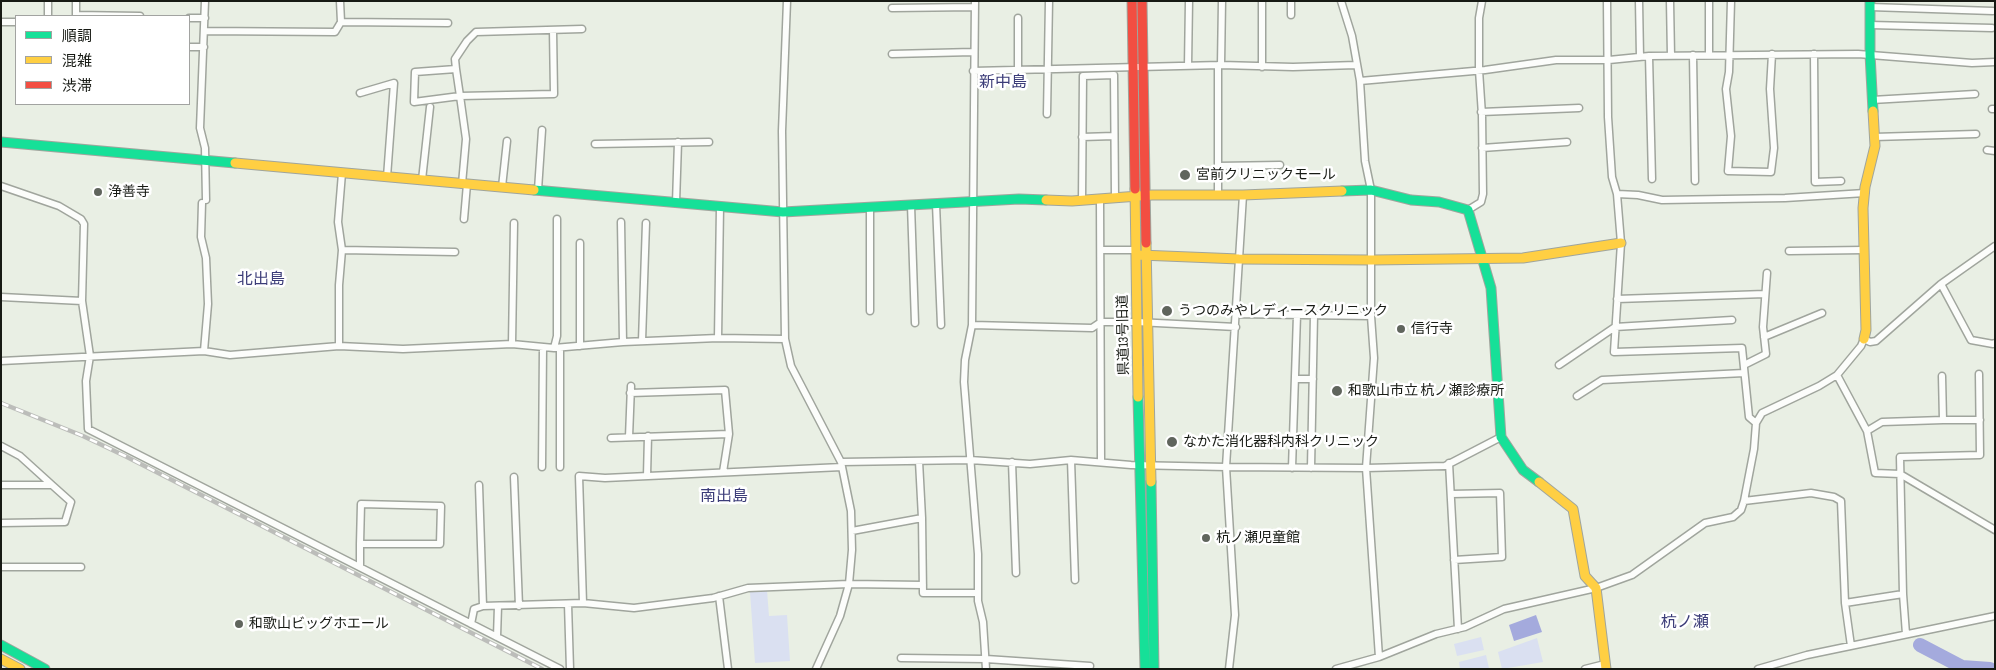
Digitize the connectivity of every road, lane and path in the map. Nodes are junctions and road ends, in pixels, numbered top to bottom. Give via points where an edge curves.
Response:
1 (48, 1) edge
2 (76, 1) edge
3 (205, 1) edge
4 (340, 1) edge
5 (787, 1) edge
6 (1049, 1) edge
7 (1132, 1) edge
8 (1142, 1) edge
9 (1189, 1) edge
10 (1222, 1) edge
11 (1262, 1) edge
12 (1291, 1) edge
13 (1341, 1) edge
14 (1482, 1) edge
15 (1607, 1) edge
16 (1639, 1) edge
17 (1670, 1) edge
18 (1709, 1) edge
19 (1732, 1) edge
20 (974, 4) edge
21 (1870, 4) edge
22 (892, 8) dead end
23 (1993, 11) dead end
24 (48, 15) edge
25 (108, 15) edge
26 (1291, 15) dead end
27 (190, 18) edge
28 (205, 18) junction
29 (1018, 18) dead end
30 (1, 22) edge
31 (15, 22) edge
32 (341, 22) junction
33 (448, 23) dead end
34 (1870, 25) junction
35 (1992, 28) dead end
36 (582, 29) dead end
37 (553, 30) junction
38 (204, 31) junction
39 (190, 47) edge
40 (204, 47) junction
41 (973, 52) junction
42 (892, 54) dead end
43 (1772, 54) junction
44 (1814, 54) junction
45 (1870, 54) junction
46 (1693, 55) junction
47 (1710, 55) junction
48 (1730, 55) junction
49 (1640, 56) junction
50 (1649, 56) junction
51 (1671, 56) junction
52 (1609, 60) junction
53 (1995, 62) edge
54 (1219, 65) junction
55 (1356, 65) junction
56 (1133, 66) junction
57 (1143, 66) junction
58 (1188, 66) junction
59 (1262, 67) junction
60 (456, 69) junction
61 (1048, 69) junction
62 (1018, 70) junction
63 (1479, 70) junction
64 (973, 71) junction
65 (1360, 81) junction
66 (360, 93) dead end
67 (1976, 94) dead end
68 (460, 96) junction
69 (1872, 100) junction
70 (430, 107) dead end
71 (1579, 108) dead end
72 (1481, 112) junction
73 (1047, 114) dead end
74 (542, 130) dead end
75 (1976, 134) dead end
76 (1082, 136) junction
77 (1114, 136) junction
78 (1874, 137) junction
79 (507, 141) dead end
80 (1, 142) edge
81 (678, 142) junction
82 (709, 142) dead end
83 (1566, 142) dead end
84 (595, 144) dead end
85 (1482, 148) junction
86 (1987, 150) dead end
87 (1995, 151) edge
88 (206, 160) junction
89 (1280, 165) dead end
90 (1218, 166) junction
91 (342, 173) junction
92 (387, 177) junction
93 (1652, 179) dead end
94 (422, 180) junction
95 (1694, 181) dead end
96 (1841, 181) dead end
97 (465, 184) junction
98 (1, 186) edge
99 (502, 187) junction
100 (538, 190) junction
101 (1371, 190) junction
102 (1865, 193) junction
103 (1617, 194) junction
104 (1218, 195) junction
105 (1244, 195) junction
106 (1140, 196) junction
107 (1115, 197) junction
108 (1100, 199) junction
109 (1082, 200) junction
110 (676, 203) junction
111 (973, 203) junction
112 (936, 204) junction
113 (911, 205) junction
114 (720, 207) junction
115 (870, 208) junction
116 (1468, 210) junction
117 (783, 212) junction
118 (464, 219) dead end
119 (557, 219) dead end
120 (621, 222) dead end
121 (514, 223) dead end
122 (646, 223) dead end
123 (580, 243) dead end
124 (1621, 243) junction
125 (1995, 246) edge
126 (342, 250) junction
127 (1101, 250) junction
128 (1864, 250) junction
129 (1789, 251) dead end
130 (454, 252) dead end
131 (1139, 254) junction
132 (1483, 257) junction
133 (1239, 259) junction
134 (1372, 260) junction
135 (1768, 273) dead end
136 (1941, 284) junction
137 (1765, 294) junction
138 (1, 296) edge
139 (1617, 299) junction
140 (82, 301) junction
141 (870, 311) dead end
142 (1822, 313) dead end
143 (1236, 314) junction
144 (1297, 315) junction
145 (1314, 315) junction
146 (1371, 316) junction
147 (1732, 320) dead end
148 (1101, 322) junction
149 (1137, 322) junction
150 (1147, 322) junction
151 (915, 323) dead end
152 (941, 325) dead end
153 (972, 325) junction
154 (1236, 327) junction
155 (1616, 327) junction
156 (1764, 337) junction
157 (718, 338) junction
158 (785, 338) junction
159 (1864, 339) junction
160 (642, 341) junction
161 (623, 342) junction
162 (1995, 343) edge
163 (512, 344) junction
164 (339, 346) junction
165 (580, 346) junction
166 (543, 347) junction
167 (557, 348) junction
168 (204, 351) junction
169 (90, 356) junction
170 (1, 361) edge
171 (1559, 365) dead end
172 (1744, 365) junction
173 (1744, 373) junction
174 (1979, 374) dead end
175 (1836, 375) junction
176 (1942, 376) dead end
177 (1295, 379) junction
178 (1313, 379) junction
179 (1577, 396) dead end
180 (1943, 420) junction
181 (1980, 420) junction
182 (1756, 423) junction
183 (1867, 431) junction
184 (729, 434) junction
185 (648, 436) junction
186 (629, 437) junction
187 (1501, 437) junction
188 (611, 438) dead end
189 (1, 446) edge
190 (970, 460) junction
191 (1071, 460) junction
192 (919, 461) junction
193 (1012, 462) junction
194 (1101, 462) junction
195 (1449, 464) junction
196 (841, 465) junction
197 (1140, 465) junction
198 (1151, 465) junction
199 (542, 467) dead end
200 (560, 467) dead end
201 (1226, 467) junction
202 (1292, 468) junction
203 (1311, 468) junction
204 (1366, 468) junction
205 (723, 472) junction
206 (1900, 474) junction
207 (647, 476) junction
208 (514, 477) dead end
209 (1, 485) edge
210 (52, 485) junction
211 (479, 485) dead end
212 (1451, 494) junction
213 (1744, 501) junction
214 (922, 518) junction
215 (1, 523) edge
216 (1995, 530) edge
217 (852, 531) junction
218 (360, 544) junction
219 (1454, 560) junction
220 (1, 567) edge
221 (81, 567) dead end
222 (360, 567) junction
223 (1016, 573) dead end
224 (1075, 580) dead end
225 (849, 584) junction
226 (923, 585) junction
227 (1596, 588) junction
228 (978, 592) junction
229 (1903, 594) junction
230 (719, 596) junction
231 (583, 603) junction
232 (1845, 603) junction
233 (568, 604) junction
234 (482, 606) junction
235 (498, 606) junction
236 (519, 606) junction
237 (1995, 616) edge
238 (472, 624) junction
239 (1458, 629) junction
240 (1906, 634) junction
241 (497, 637) junction
242 (1, 645) edge
243 (1851, 646) junction
244 (1380, 657) junction
245 (901, 658) dead end
246 (1, 659) edge
247 (986, 659) junction
248 (1090, 666) dead end
249 (1606, 666) edge
250 (20, 669) edge
251 (45, 669) edge
252 (560, 669) edge
253 (570, 669) edge
254 (728, 669) edge
255 (816, 669) edge
256 (986, 669) edge
257 (1145, 669) edge
258 (1154, 669) edge
259 (1229, 669) edge
260 (1336, 669) edge
261 (1585, 669) edge
262 (1758, 669) edge

1 - 24 street
2 - 25 street via 76,14
3 - 28 street
4 - 32 street
5 - 117 street via 782,131
6 - 61 street
7 - 56 street, 県道13号旧道
8 - 57 street, 県道13号旧道
9 - 58 street
10 - 54 street
11 - 59 street
12 - 26 street
13 - 55 street via 1352,36
14 - 63 street
15 - 52 street
16 - 49 street
17 - 51 street
18 - 47 street
19 - 48 street
20 - 22 street
20 - 41 street
21 - 23 street
21 - 34 street
27 - 28 street
28 - 38 street
29 - 62 street
30 - 31 street
32 - 33 street
32 - 38 street via 335,32
34 - 35 street
34 - 45 street
36 - 37 street
37 - 60 street via 476,32 455,59
37 - 68 street via 554,94
38 - 40 street
39 - 40 street
40 - 88 street via 200,128
41 - 42 street
41 - 64 street
43 - 44 street
43 - 48 street
43 - 48 street via 1770,89 1774,148 1771,172 1728,171 1730,136 1726,89
44 - 45 street
44 - 96 street via 1815,182
45 - 53 street
45 - 69 street
46 - 47 street
46 - 51 street
46 - 95 street
47 - 48 street
49 - 50 street
49 - 52 street
50 - 51 street
50 - 93 street
52 - 63 street via 1556,60
52 - 103 street via 1612,178
54 - 58 street
54 - 59 street
54 - 90 street
55 - 59 street
55 - 65 street
56 - 57 street
56 - 61 street
56 - 106 street, 県道13号旧道
57 - 58 street
57 - 106 street, 県道13号旧道
60 - 68 street
60 - 68 street via 415,72 414,102
61 - 62 street
61 - 73 street
62 - 64 street
63 - 65 street
63 - 72 street
64 - 111 street
65 - 101 street via 1364,161
66 - 92 street via 394,83
67 - 69 street
68 - 97 street via 466,139
69 - 78 street
70 - 94 street
71 - 72 street
72 - 85 street
74 - 100 street
75 - 78 street
76 - 77 street
76 - 77 street via 1083,76 1114,75
76 - 109 street
77 - 107 street
78 - 102 street
79 - 99 street
80 - 88 street
81 - 82 street
81 - 84 street
81 - 110 street
83 - 85 street
85 - 116 street via 1482,202
86 - 87 street
88 - 91 street
88 - 168 street via 201,237 206,258 208,304
89 - 90 street
90 - 104 street
91 - 92 street
91 - 126 street via 338,222
92 - 94 street
94 - 97 street
97 - 99 street
97 - 118 street
98 - 140 street via 59,206 82,219
99 - 100 street
100 - 110 street
101 - 105 street
101 - 116 street
101 - 134 street
102 - 103 street via 1662,200
102 - 128 street
103 - 124 street
104 - 105 street
104 - 106 street
105 - 133 street
106 - 107 street
106 - 131 street, 県道13号旧道
107 - 108 street
108 - 109 street
108 - 127 street
109 - 111 street via 1019,199
110 - 114 street
111 - 112 street
111 - 153 street
112 - 113 street
112 - 152 street
113 - 115 street
113 - 151 street
114 - 117 street
114 - 157 street
115 - 117 street
115 - 141 street
116 - 132 street
117 - 158 street
119 - 167 street
120 - 161 street
121 - 163 street
122 - 160 street
123 - 165 street
124 - 132 street via 1523,258
124 - 139 street
125 - 136 street
126 - 130 street
126 - 164 street
127 - 131 street
127 - 148 street
128 - 129 street
128 - 159 street
131 - 133 street
131 - 149 street, 県道13号旧道
131 - 150 street, 県道13号旧道
132 - 134 street
132 - 187 street via 1491,288
133 - 134 street
133 - 143 street
134 - 146 street
135 - 137 street
136 - 159 street via 1876,341
136 - 162 street via 1971,340
137 - 139 street
137 - 156 street
138 - 140 street
139 - 155 street
140 - 169 street
142 - 156 street
143 - 144 street
143 - 154 street
144 - 145 street
144 - 177 street
145 - 146 street
145 - 178 street
146 - 204 street via 1374,358
147 - 155 street
148 - 149 street
148 - 153 street via 1092,328
148 - 194 street
149 - 150 street
149 - 197 street, 県道13号旧道
150 - 154 street
150 - 198 street, 県道13号旧道
153 - 190 street via 964,382
154 - 201 street
155 - 171 street
155 - 172 street via 1614,352 1742,348
156 - 172 street via 1766,354
157 - 158 street
157 - 160 street
158 - 196 street via 791,366
159 - 175 street
160 - 161 street
161 - 165 street
163 - 164 street via 403,349
163 - 166 street
164 - 168 street via 230,355
165 - 167 street
166 - 167 street
166 - 199 street
167 - 200 street
168 - 169 street
169 - 170 street
169 - 222 street via 86,381 88,429
172 - 173 street
173 - 179 street via 1602,380
173 - 182 street via 1749,417
174 - 181 street
175 - 182 street via 1762,413
175 - 183 street
176 - 180 street
177 - 178 street
177 - 202 street
178 - 203 street
180 - 181 street
180 - 183 street via 1882,422
181 - 206 street via 1980,455 1900,457
182 - 213 street
183 - 206 street via 1875,473
184 - 185 street
184 - 186 street via 725,390 630,390
184 - 205 street
185 - 186 street
185 - 207 street
186 - 188 street
187 - 195 street
187 - 227 street via 1523,470 1573,509 1585,576
189 - 210 street via 20,456
190 - 192 street
190 - 193 street
190 - 228 street
191 - 193 street via 1030,464
191 - 194 street
191 - 224 street
192 - 196 street
192 - 214 street
193 - 223 street
194 - 197 street
195 - 204 street
195 - 212 street
196 - 205 street
196 - 217 street
197 - 198 street
197 - 257 street, 県道13号旧道
198 - 201 street
198 - 258 street, 県道13号旧道
201 - 202 street
201 - 259 street via 1235,615
202 - 203 street
203 - 204 street
204 - 244 street
205 - 207 street
206 - 216 street
206 - 229 street
207 - 231 street via 580,476
208 - 236 street
209 - 210 street
210 - 215 street via 71,502 65,522
211 - 234 street
212 - 219 street
212 - 219 street via 1500,493 1502,557
213 - 227 street via 1741,510 1733,517 1705,523 1632,575
213 - 232 street via 1812,493 1841,501
214 - 217 street
214 - 226 street
217 - 225 street
218 - 218 street via 361,504 441,506 440,544
218 - 222 street
219 - 239 street
220 - 221 street
222 - 238 street
225 - 226 street
225 - 230 street via 748,588
225 - 255 street via 840,616
226 - 228 street via 923,593
227 - 239 street via 1504,609
227 - 249 street
228 - 247 street
229 - 232 street
229 - 240 street
230 - 231 street via 634,608
230 - 254 street
231 - 233 street
232 - 243 street
233 - 236 street
233 - 253 street
234 - 235 street
234 - 238 street via 474,609
235 - 236 street
235 - 241 street
237 - 240 street
238 - 241 street
239 - 244 street via 1436,634
240 - 243 street
241 - 252 street
242 - 251 street
243 - 262 street
244 - 260 street
245 - 247 street
246 - 250 street
247 - 248 street
247 - 256 street
249 - 261 street

